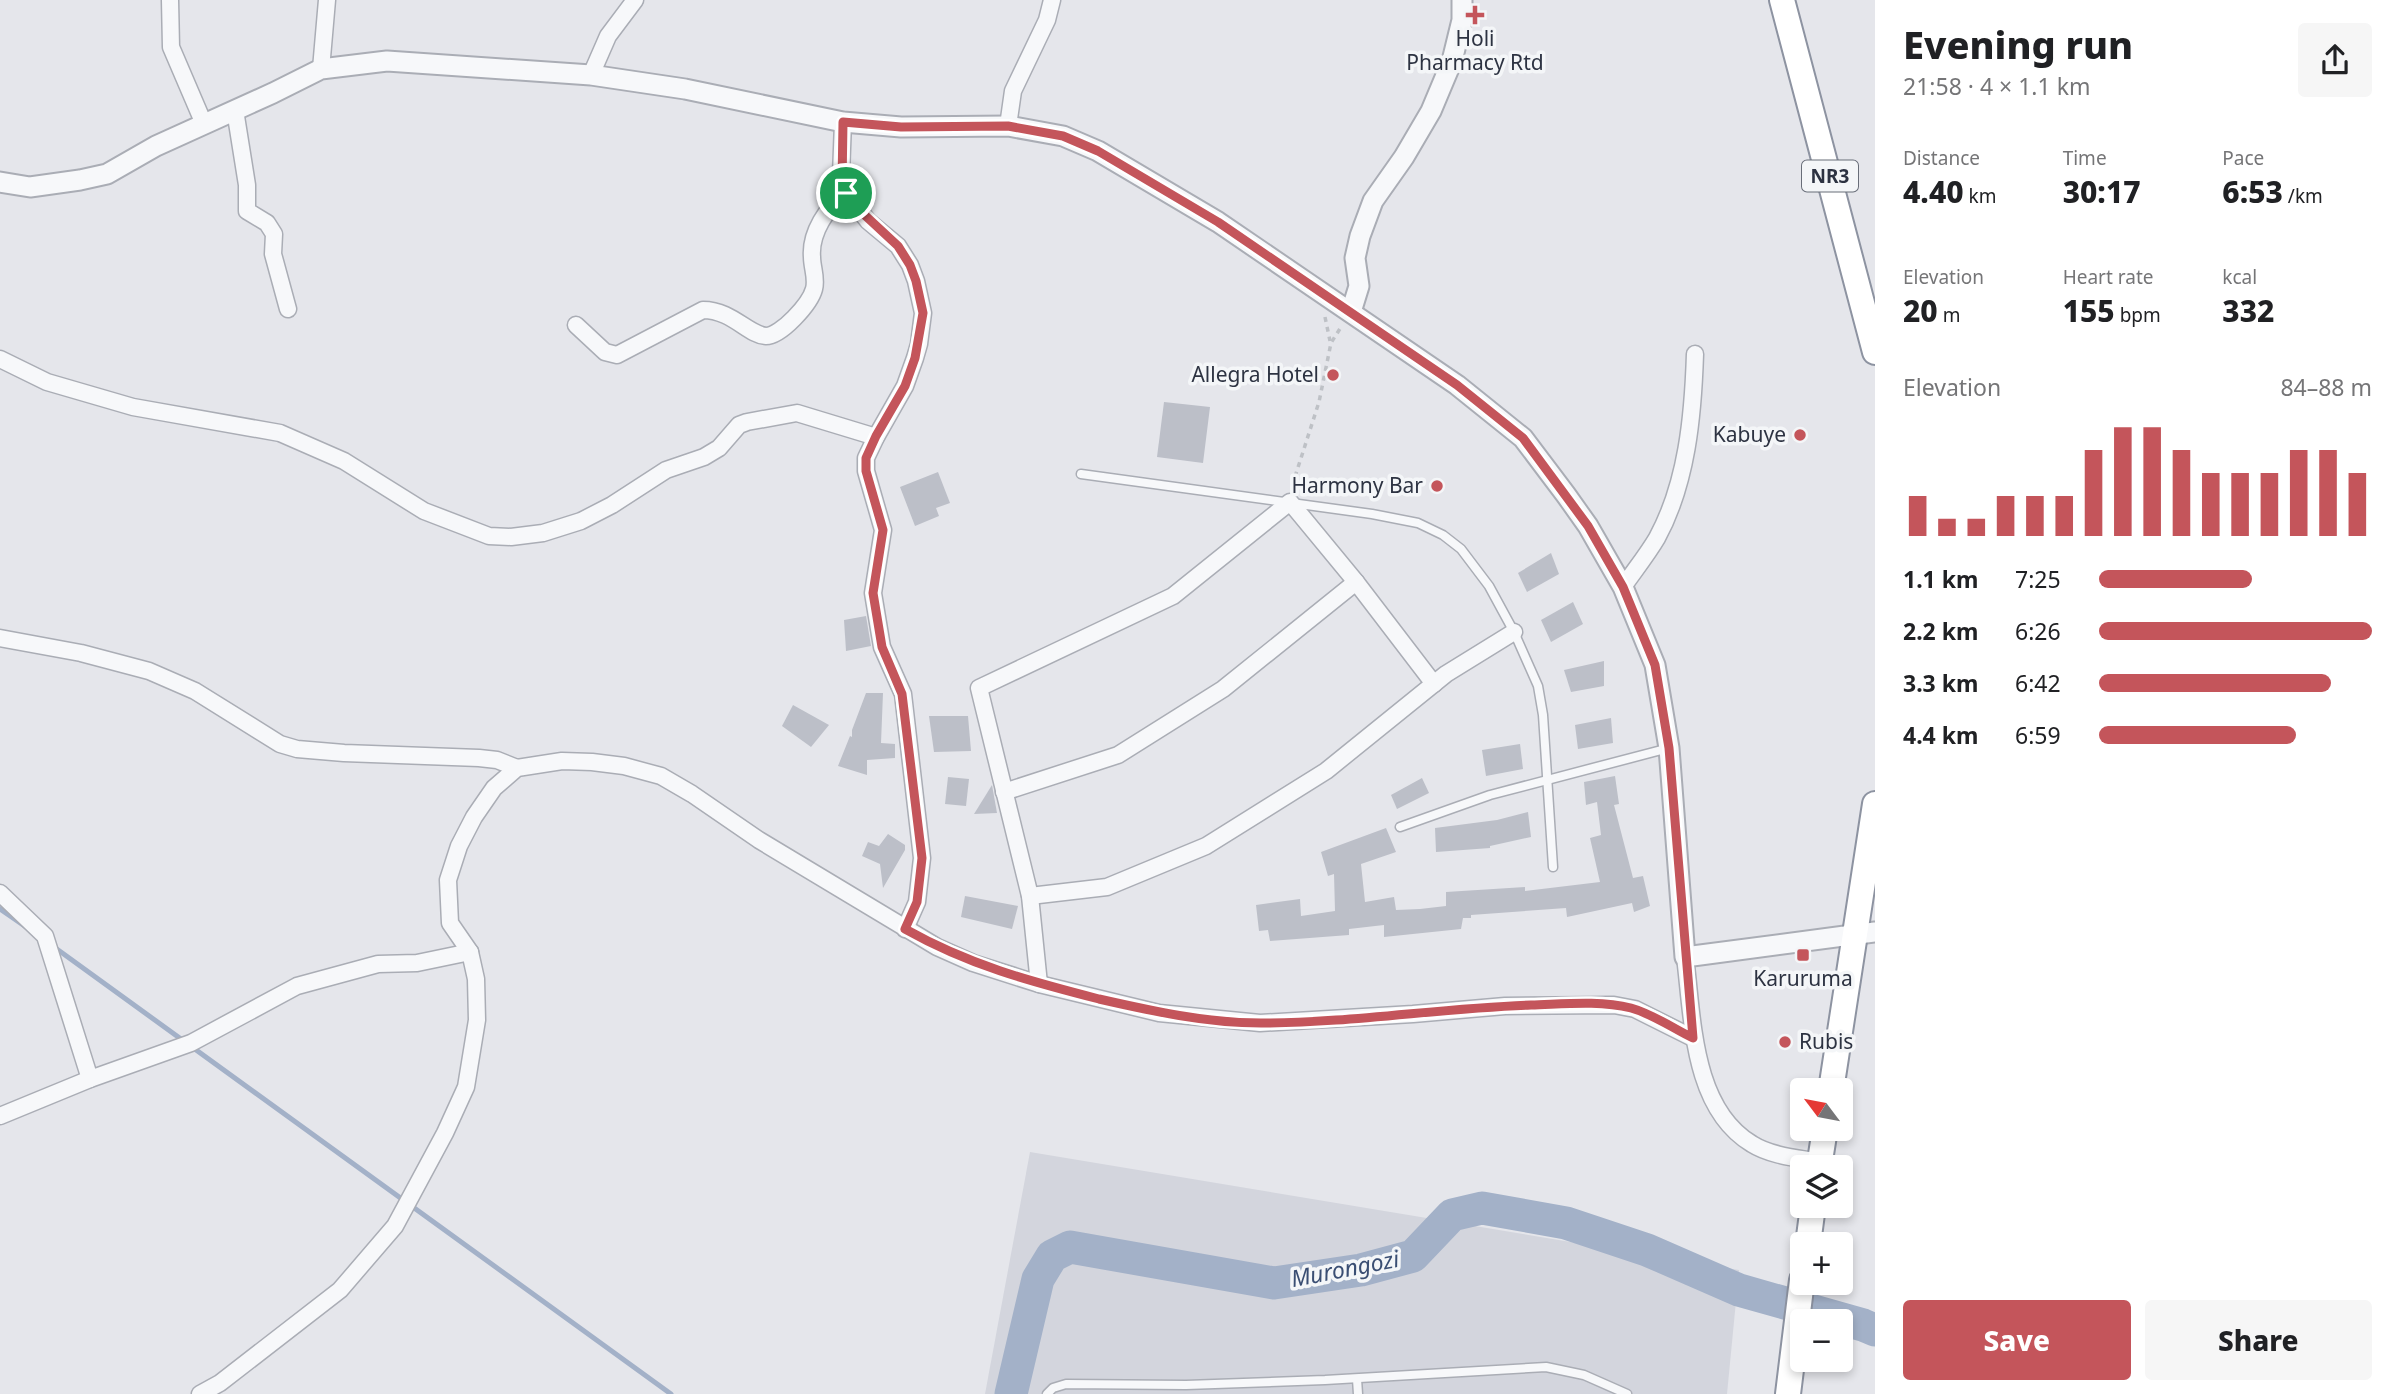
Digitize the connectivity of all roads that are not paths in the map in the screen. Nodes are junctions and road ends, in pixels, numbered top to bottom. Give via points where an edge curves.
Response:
1 (170, 0) edge
2 (327, 0) edge
3 (635, 0) edge
4 (1052, 0) edge
5 (1462, 0) edge
6 (1782, 0) edge
7 (321, 69) junction
8 (591, 75) junction
9 (235, 110) junction
10 (843, 122) junction
11 (204, 124) junction
12 (1008, 126) junction
13 (0, 182) edge
14 (846, 193) junction
15 (288, 309) dead end
16 (1351, 312) junction
17 (576, 326) dead end
18 (1875, 352) edge
19 (1695, 354) dead end
20 (0, 359) edge
21 (876, 436) junction
22 (1081, 474) dead end
23 (1290, 502) junction
24 (1356, 582) junction
25 (1623, 587) junction
26 (1514, 632) junction
27 (0, 638) edge
28 (1434, 684) junction
29 (1669, 748) junction
30 (517, 768) junction
31 (1546, 780) junction
32 (1004, 792) junction
33 (1875, 804) edge
34 (1400, 827) dead end
35 (1553, 867) dead end
36 (0, 893) edge
37 (1030, 896) junction
38 (905, 929) junction
39 (1865, 933) edge
40 (470, 952) junction
41 (1685, 957) junction
42 (1038, 984) junction
43 (1693, 1038) junction
44 (1834, 1078) edge
45 (90, 1079) junction
46 (0, 1116) edge
47 (1790, 1157) edge
48 (1800, 1295) edge
49 (1357, 1378) junction
50 (1220, 1384) junction
51 (200, 1394) edge
52 (1047, 1394) edge
53 (1220, 1394) edge
54 (1358, 1394) edge
55 (1627, 1394) edge
56 (1788, 1394) edge

1 - 11 street via 171,47
2 - 7 street
3 - 8 street via 608,36
4 - 12 street via 1013,92
5 - 16 street via 1452,61 1404,157 1373,201 1360,236 1355,258 1359,286
6 - 18 highway, NR3
7 - 8 street via 409,62
7 - 9 street
8 - 10 street
9 - 11 street
9 - 15 street via 247,211 267,223 274,234 273,254
10 - 12 street via 901,127
10 - 14 street via 841,175
11 - 13 street via 107,174 30,187
12 - 16 street via 1063,136 1098,151 1218,222
14 - 17 street via 827,211 814,239 814,289 807,305 769,336 727,314 703,310 617,355 605,352
14 - 21 street via 898,246 916,281 923,313 919,344 905,386
16 - 25 street via 1457,385 1523,438 1588,526
19 - 25 street via 1693,408 1671,508
20 - 21 street via 47,382 133,407 280,433 344,461 424,511 489,536 543,533 582,521 666,470 719,448 747,422 797,413
21 - 38 street via 866,458 883,530 873,593 882,647 902,694 922,858 917,902
22 - 23 lane
23 - 24 street
23 - 26 lane via 1406,521 1443,535 1489,586
23 - 32 street via 1173,596 979,688
24 - 28 street
24 - 32 street via 1223,689 1118,755
25 - 29 street via 1655,665
26 - 28 street
26 - 31 lane via 1538,686
27 - 30 street via 149,671 195,691 280,744 344,753 480,758
28 - 37 street via 1326,771 1206,846 1107,887
29 - 31 lane
29 - 41 street
30 - 38 street via 592,762 661,776
30 - 40 street via 494,788 474,817 448,880 450,923
31 - 34 lane
31 - 35 lane
32 - 37 street
33 - 39 highway
36 - 45 street via 45,936
37 - 42 street
38 - 42 street via 974,963
39 - 41 street
39 - 44 highway
40 - 45 street via 357,968 298,986 191,1042
40 - 51 street via 477,1020 466,1087 395,1226 340,1290
41 - 43 street
42 - 43 street via 1159,1013 1260,1023 1505,1006 1614,1004 1635,1009
43 - 47 street via 1720,1116 1752,1145
45 - 46 street
48 - 56 highway
49 - 50 lane
49 - 54 lane
49 - 55 lane via 1546,1367 1584,1375
50 - 52 lane via 1066,1384
50 - 53 lane

